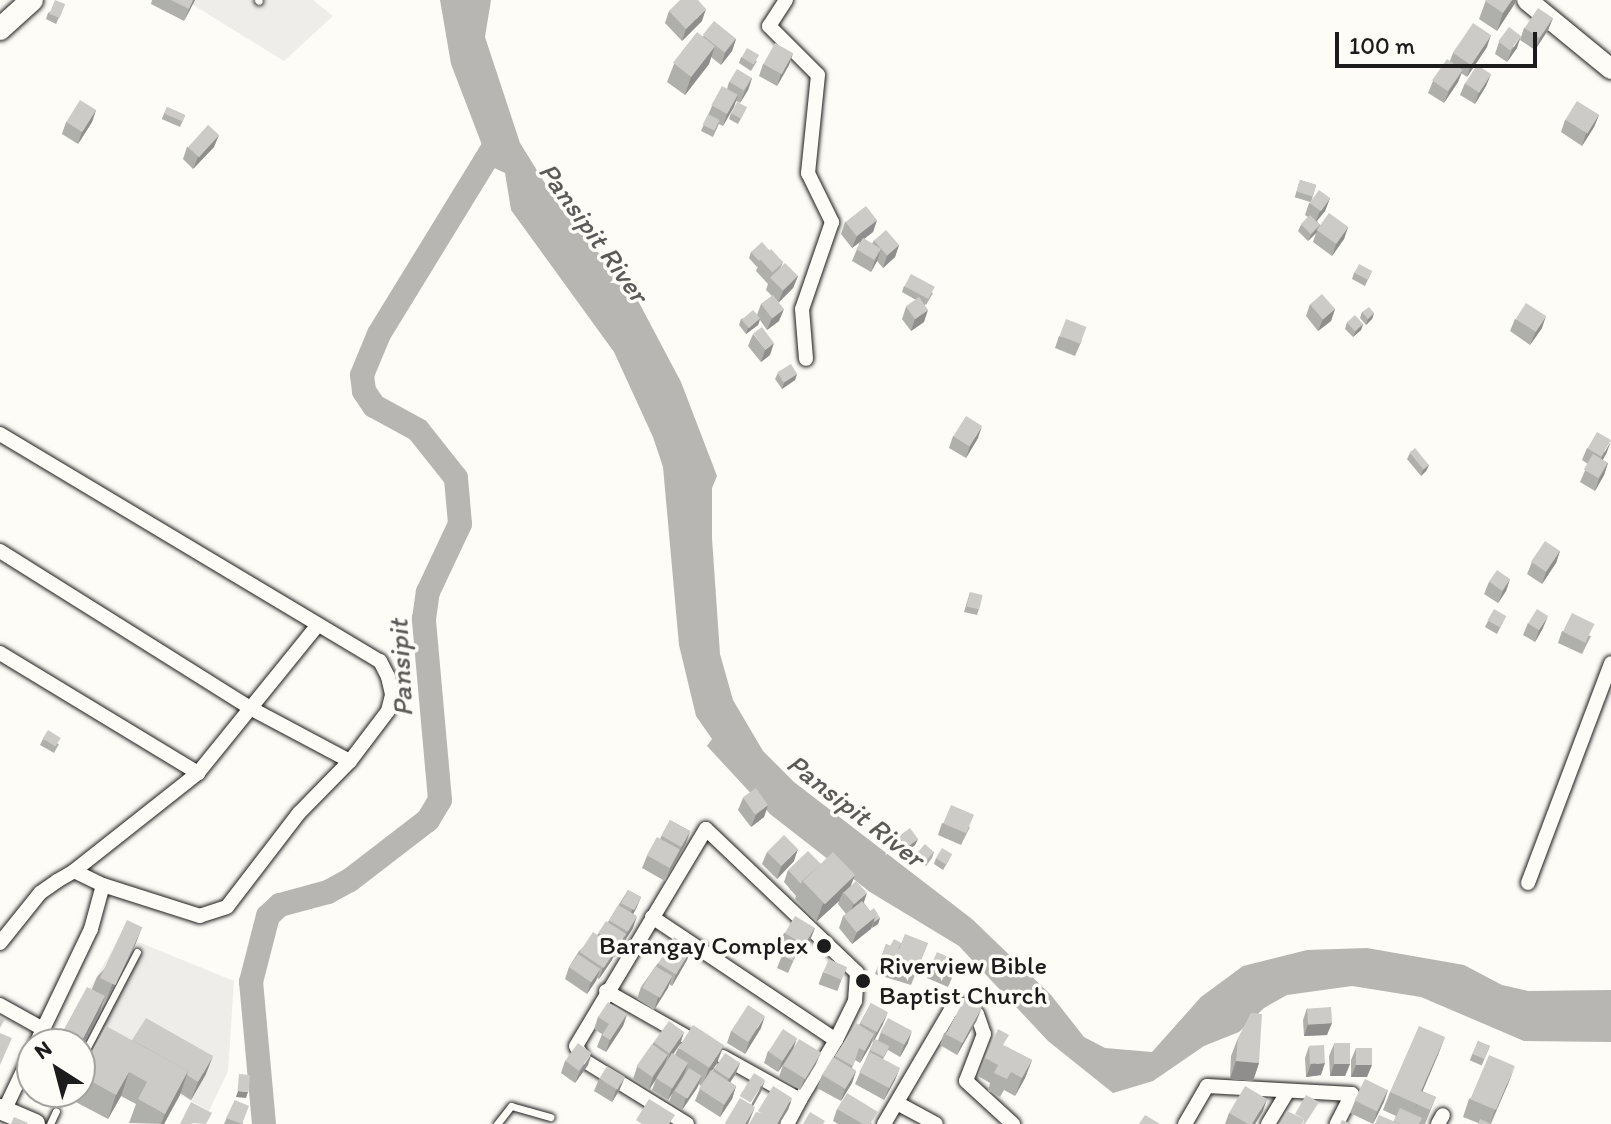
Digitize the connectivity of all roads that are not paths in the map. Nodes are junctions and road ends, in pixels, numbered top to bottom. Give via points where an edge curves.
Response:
1 (32, 0) edge
2 (786, 0) edge
3 (1527, 0) edge
4 (0, 29) edge
5 (1611, 69) edge
6 (806, 359) dead end
7 (0, 434) edge
8 (0, 551) edge
9 (317, 626) junction
10 (0, 653) edge
11 (1611, 663) edge
12 (252, 709) junction
13 (350, 761) junction
14 (198, 773) junction
15 (74, 871) junction
16 (1528, 883) dead end
17 (103, 885) junction
18 (652, 917) junction
19 (0, 943) edge
20 (137, 952) edge
21 (606, 991) junction
22 (0, 1005) edge
23 (41, 1028) edge
24 (43, 1028) edge
25 (96, 1030) edge
26 (836, 1040) junction
27 (16, 1083) edge
28 (1287, 1092) junction
29 (800, 1100) junction
30 (897, 1103) junction
31 (2, 1110) edge
32 (56, 1111) dead end
33 (550, 1117) dead end
34 (35, 1124) edge
35 (50, 1124) edge
36 (497, 1124) edge
37 (687, 1124) edge
38 (787, 1124) edge
39 (884, 1124) edge
40 (936, 1124) edge
41 (1013, 1124) edge
42 (1185, 1124) edge
43 (1268, 1124) edge
44 (1337, 1124) edge

1 - 4 main road
2 - 6 street via 769,26 818,75 808,173 832,222 802,309
3 - 5 street
7 - 9 street
8 - 12 street
9 - 12 street
9 - 13 street via 380,661 388,677 388,711
10 - 14 street
11 - 16 street
12 - 13 street
12 - 14 street
13 - 17 street via 299,813 227,907 216,914 200,916
14 - 15 street
15 - 17 street
15 - 19 street via 40,893
17 - 24 street via 91,929
18 - 21 street
18 - 26 street
18 - 26 street via 706,829 857,973 855,1001
20 - 25 lane
21 - 29 street
21 - 37 street via 576,1046 579,1055
22 - 23 street
26 - 29 street
27 - 31 street
28 - 42 street via 1207,1086
28 - 43 street
28 - 44 street via 1352,1094
29 - 38 street
30 - 39 street
30 - 40 street
30 - 41 street via 951,1010 962,1005 977,1014 984,1034 966,1081
31 - 34 street
32 - 35 lane
33 - 36 lane via 511,1106

